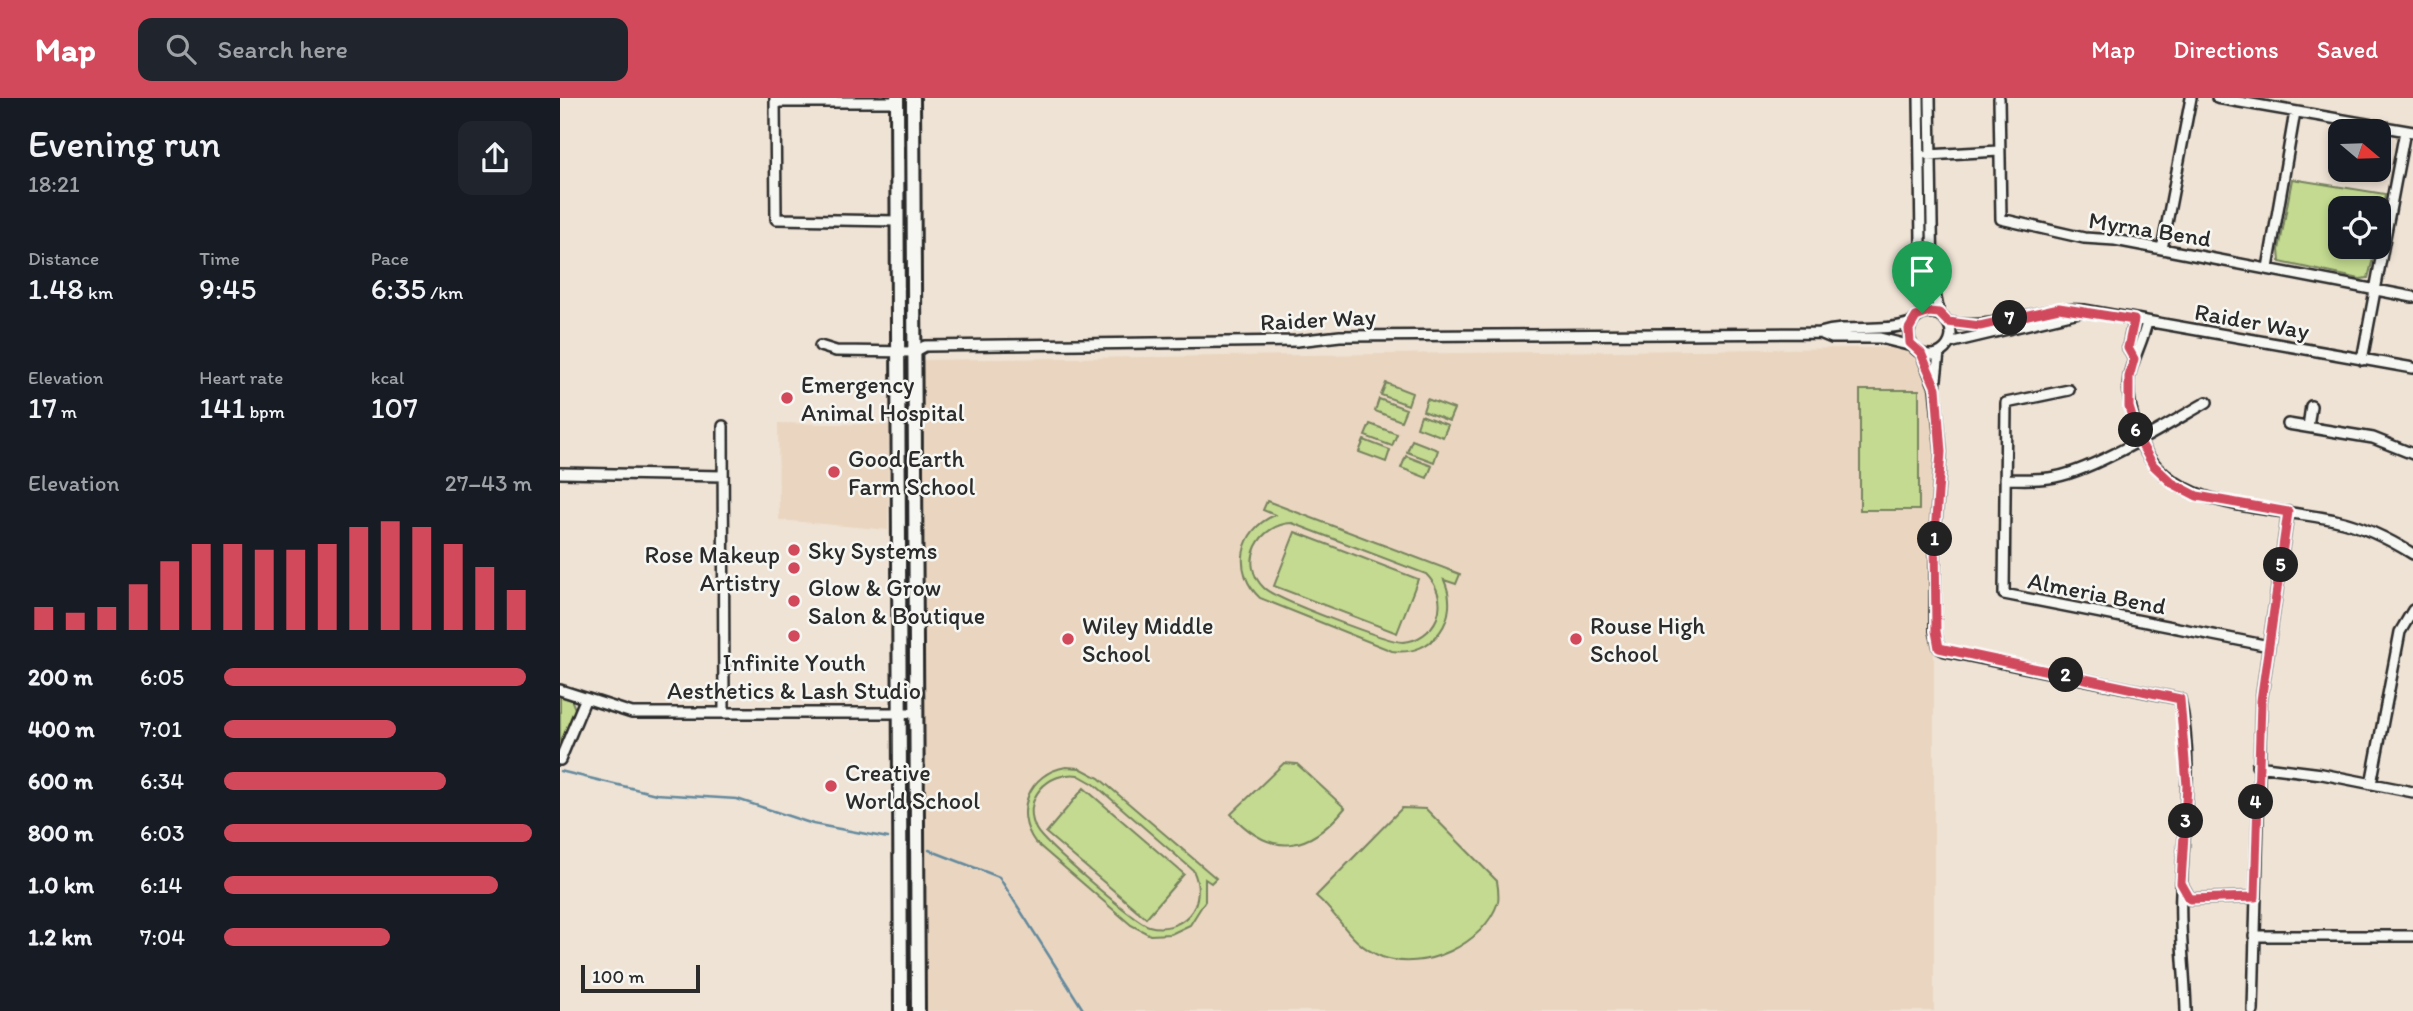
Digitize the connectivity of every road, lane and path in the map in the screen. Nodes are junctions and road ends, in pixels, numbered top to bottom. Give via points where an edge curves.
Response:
1 (1919, 98) edge
2 (1930, 98) edge
3 (1999, 98) edge
4 (2191, 98) edge
5 (2217, 98) edge
6 (775, 100) edge
7 (897, 100) edge
8 (914, 100) edge
9 (2295, 112) junction
10 (2409, 131) edge
11 (1999, 152) junction
12 (1920, 155) junction
13 (1931, 155) junction
14 (913, 220) junction
15 (898, 221) junction
16 (2162, 248) junction
17 (2268, 268) junction
18 (2375, 289) junction
19 (2413, 297) edge
20 (2084, 310) junction
21 (1922, 313) junction
22 (1939, 313) junction
23 (2134, 320) junction
24 (1948, 322) junction
25 (2147, 322) junction
26 (1911, 323) junction
27 (1820, 333) junction
28 (1949, 343) junction
29 (820, 346) dead end
30 (1912, 346) junction
31 (898, 352) junction
32 (914, 352) junction
33 (1921, 353) junction
34 (1940, 353) junction
35 (2134, 359) junction
36 (2362, 360) junction
37 (2413, 368) edge
38 (1936, 388) junction
39 (2069, 390) dead end
40 (2207, 402) dead end
41 (2311, 405) dead end
42 (2288, 424) dead end
43 (723, 426) dead end
44 (2308, 427) junction
45 (2139, 440) junction
46 (2413, 454) edge
47 (560, 473) edge
48 (723, 476) junction
49 (2005, 479) junction
50 (2288, 512) junction
51 (898, 537) junction
52 (914, 537) junction
53 (2413, 554) edge
54 (2413, 610) edge
55 (2269, 646) junction
56 (560, 690) edge
57 (585, 700) junction
58 (724, 713) junction
59 (915, 713) junction
60 (900, 714) junction
61 (560, 760) edge
62 (2257, 766) junction
63 (2371, 784) junction
64 (2413, 792) edge
65 (2181, 883) junction
66 (917, 893) junction
67 (900, 897) junction
68 (2255, 897) junction
69 (2254, 936) junction
70 (2413, 936) edge
71 (901, 1011) edge
72 (918, 1011) edge
73 (2186, 1011) edge
74 (2253, 1011) edge

1 - 12 street
2 - 13 street
3 - 11 street, Myrna Bend
4 - 16 street
5 - 9 street
6 - 7 street
6 - 15 street via 776,219
7 - 8 main road
7 - 15 main road
8 - 14 main road
9 - 10 street
9 - 17 street
10 - 18 street
11 - 13 street
11 - 16 street, Myrna Bend via 2001,219 2084,238
12 - 13 street
12 - 21 street
13 - 22 street via 1933,285
14 - 15 main road
14 - 32 main road
15 - 31 main road
16 - 17 street, Myrna Bend
17 - 18 street, Myrna Bend
18 - 19 street, Myrna Bend
18 - 36 street
20 - 23 street, Raider Way
20 - 24 street, Raider Way via 2059,308 1980,326
20 - 28 street, Raider Way
21 - 22 street
21 - 26 street
22 - 24 street
23 - 25 street, Raider Way
23 - 35 street via 2128,348
24 - 28 street
25 - 35 street
25 - 36 street, Raider Way
26 - 27 street, Raider Way
26 - 30 street
27 - 30 street, Raider Way
27 - 32 street, Raider Way via 1353,336 1297,341 926,346
28 - 34 street
29 - 31 street, Raider Way via 836,351
30 - 33 street
31 - 32 street, Raider Way
31 - 51 main road
32 - 52 main road
33 - 34 street
33 - 38 street
34 - 38 street
35 - 45 street via 2129,407
36 - 37 street, Raider Way
38 - 65 street via 1941,452 1935,533 1939,648 2180,699 2187,786
39 - 49 street, Almeria Bend via 2006,404
40 - 45 street
41 - 44 street
42 - 44 street
43 - 48 street
44 - 46 street via 2373,438
45 - 49 street via 2051,478
45 - 50 street via 2162,474 2197,496
47 - 48 street
48 - 58 street
49 - 55 street, Almeria Bend via 2004,594
50 - 53 street via 2360,527
50 - 55 street
51 - 52 main road
51 - 60 main road
52 - 59 main road
54 - 63 street via 2400,632
55 - 62 street
56 - 57 street
57 - 58 street via 632,713
57 - 61 street
58 - 60 street
59 - 60 street
59 - 66 main road
60 - 67 main road
62 - 63 street
62 - 68 street
63 - 64 street
65 - 68 street via 2190,899
65 - 73 street
66 - 67 main road
66 - 72 main road
67 - 71 main road
68 - 69 street
69 - 70 street
69 - 74 street

